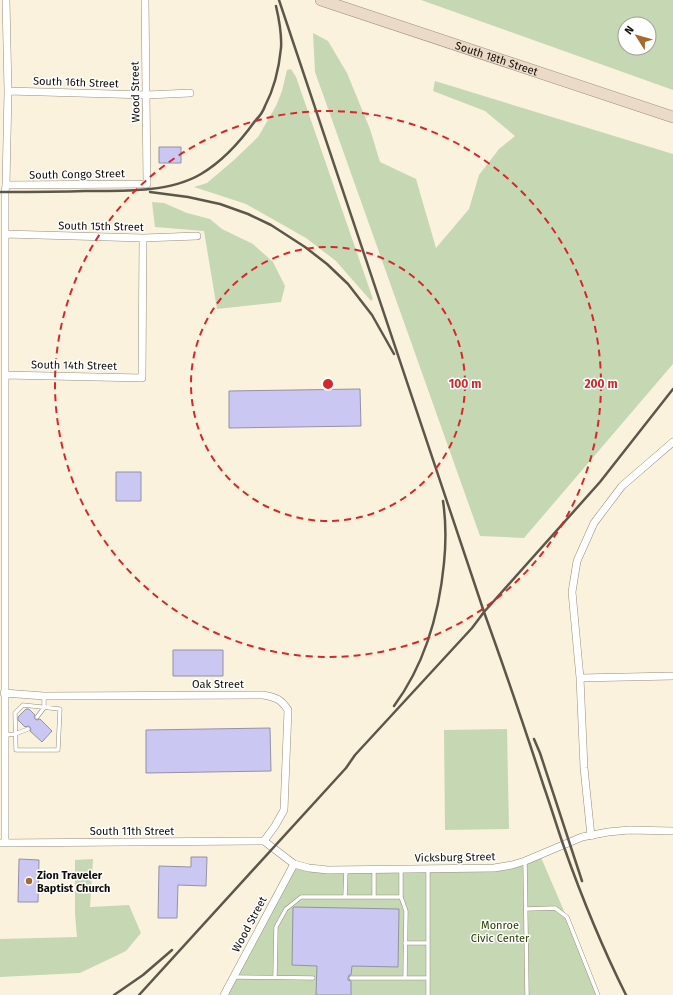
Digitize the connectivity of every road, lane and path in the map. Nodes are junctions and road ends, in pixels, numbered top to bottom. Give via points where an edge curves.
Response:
1 (6, 0) edge
2 (145, 0) edge
3 (321, 0) edge
4 (8, 91) junction
5 (190, 93) dead end
6 (146, 95) junction
7 (673, 117) edge
8 (147, 184) joint
9 (6, 185) junction
10 (5, 234) junction
11 (197, 236) dead end
12 (143, 238) junction
13 (5, 375) junction
14 (673, 442) edge
15 (3, 498) edge
16 (673, 676) edge
17 (580, 678) junction
18 (4, 693) junction
19 (44, 696) junction
20 (44, 708) junction
21 (37, 717) dead end
22 (28, 729) dead end
23 (15, 734) junction
24 (2, 738) edge
25 (673, 832) edge
26 (590, 836) junction
27 (264, 841) junction
28 (2, 844) edge
29 (525, 861) junction
30 (294, 864) junction
31 (374, 869) junction
32 (401, 869) junction
33 (428, 869) junction
34 (346, 870) junction
35 (345, 897) junction
36 (374, 897) junction
37 (400, 897) junction
38 (526, 909) junction
39 (406, 943) junction
40 (428, 943) junction
41 (234, 978) junction
42 (274, 978) junction
43 (313, 978) dead end
44 (351, 978) dead end
45 (405, 978) junction
46 (428, 978) junction
47 (224, 995) edge
48 (428, 995) edge
49 (527, 995) edge
50 (598, 995) edge

1 - 4 street
2 - 6 street, Wood Street
3 - 7 main road, South 18th Street
4 - 6 street, South 16th Street
4 - 9 street
5 - 6 street, South 16th Street
6 - 8 street, Wood Street
8 - 9 street, South Congo Street
9 - 10 street
10 - 12 street, South 15th Street
10 - 13 street
11 - 12 street, South 15th Street
12 - 13 street, South 14th Street via 142,378
13 - 15 street
14 - 17 street via 622,486 594,523 577,561 572,592
15 - 18 street
16 - 17 street
17 - 26 street
18 - 19 street, Oak Street
18 - 24 street
19 - 20 lane
19 - 27 street, Oak Street via 263,695 283,702 288,710 284,810
20 - 21 lane
20 - 23 lane via 23,705 15,713
20 - 23 lane via 60,709 58,750 16,750
22 - 23 lane
23 - 24 lane
24 - 28 street
25 - 26 street, Vicksburg Street via 630,830
26 - 29 street, Vicksburg Street
27 - 28 street, South 11th Street
27 - 30 street, Vicksburg Street
29 - 33 street, Vicksburg Street via 494,868
29 - 38 lane
30 - 34 street, Vicksburg Street via 309,868
30 - 41 street, Wood Street
31 - 32 street, Vicksburg Street
31 - 34 street, Vicksburg Street
31 - 36 lane
32 - 33 street, Vicksburg Street
32 - 37 lane
33 - 40 lane
34 - 35 lane
35 - 36 lane
35 - 42 lane via 301,897 286,909 276,927
36 - 37 lane
37 - 39 lane via 406,911
38 - 49 lane
38 - 50 lane via 555,908 567,917
39 - 40 lane
39 - 45 lane
40 - 46 lane
41 - 42 lane
41 - 47 street, Wood Street
42 - 43 lane
44 - 45 lane
45 - 46 lane
46 - 48 lane

